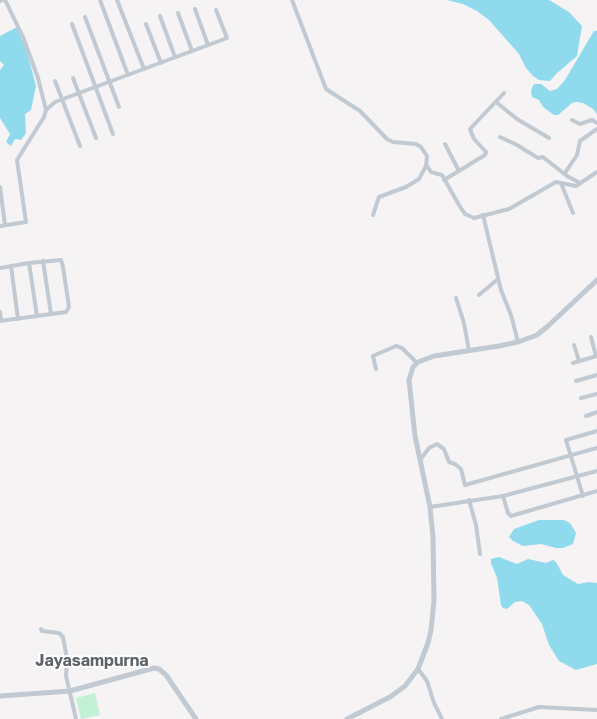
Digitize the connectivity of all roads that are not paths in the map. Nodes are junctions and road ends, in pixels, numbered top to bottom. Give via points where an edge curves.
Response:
1 (2, 0) edge
2 (100, 0) edge
3 (117, 0) edge
4 (292, 0) edge
5 (195, 9) dead end
6 (216, 10) dead end
7 (178, 13) dead end
8 (160, 16) dead end
9 (86, 17) dead end
10 (72, 24) dead end
11 (146, 24) dead end
12 (208, 45) junction
13 (192, 51) junction
14 (175, 57) junction
15 (161, 63) junction
16 (144, 69) junction
17 (128, 75) junction
18 (73, 78) dead end
19 (56, 81) dead end
20 (110, 82) junction
21 (95, 87) junction
22 (79, 93) junction
23 (504, 93) dead end
24 (63, 99) junction
25 (496, 102) junction
26 (120, 107) dead end
27 (46, 108) junction
28 (572, 120) dead end
29 (597, 122) edge
30 (597, 129) edge
31 (113, 134) dead end
32 (500, 137) dead end
33 (96, 138) dead end
34 (549, 138) dead end
35 (445, 144) dead end
36 (80, 146) dead end
37 (426, 166) junction
38 (459, 171) junction
39 (597, 172) edge
40 (564, 173) junction
41 (444, 180) junction
42 (561, 183) junction
43 (580, 183) junction
44 (0, 187) edge
45 (1, 203) edge
46 (573, 213) dead end
47 (373, 215) dead end
48 (483, 215) junction
49 (3, 226) edge
50 (44, 261) junction
51 (29, 262) junction
52 (11, 266) junction
53 (0, 268) edge
54 (498, 279) junction
55 (597, 280) edge
56 (479, 295) dead end
57 (456, 298) dead end
58 (0, 312) edge
59 (51, 314) junction
60 (37, 316) junction
61 (18, 318) junction
62 (1, 321) edge
63 (590, 337) dead end
64 (518, 342) junction
65 (574, 345) dead end
66 (469, 351) junction
67 (597, 356) edge
68 (579, 361) junction
69 (417, 363) junction
70 (573, 363) dead end
71 (376, 369) dead end
72 (597, 375) edge
73 (576, 381) dead end
74 (597, 394) edge
75 (582, 398) dead end
76 (597, 412) edge
77 (586, 416) dead end
78 (597, 431) edge
79 (597, 448) edge
80 (571, 455) junction
81 (420, 460) junction
82 (597, 471) edge
83 (577, 477) junction
84 (597, 492) edge
85 (502, 496) junction
86 (583, 496) junction
87 (470, 500) junction
88 (430, 507) junction
89 (480, 554) dead end
90 (40, 629) dead end
91 (418, 669) junction
92 (70, 691) junction
93 (0, 696) edge
94 (597, 710) edge
95 (76, 719) edge
96 (196, 719) edge
97 (347, 719) edge
98 (442, 719) edge
99 (501, 719) edge

1 - 27 street via 23,37
2 - 17 street
3 - 16 street
4 - 37 street via 326,89 360,110 389,140 421,147 427,156
5 - 12 street
6 - 12 street via 227,38
7 - 13 street
8 - 14 street
9 - 20 street
10 - 21 street
11 - 15 street
12 - 13 street
13 - 14 street
14 - 15 street
15 - 16 street
16 - 17 street
17 - 20 street
18 - 22 street
19 - 24 street
20 - 21 street
20 - 26 street
21 - 22 street
21 - 31 street
22 - 24 street
22 - 33 street
23 - 25 street
24 - 27 street
24 - 36 street
25 - 34 street
25 - 38 street via 470,129 486,154
27 - 49 street via 44,117 17,160 26,222
28 - 29 street via 580,124 592,120
30 - 40 street via 580,141 577,156
32 - 40 street via 538,158 542,156
35 - 38 street
37 - 41 street via 431,172 442,175
37 - 47 street via 413,184 379,197
38 - 41 street
39 - 43 street
40 - 43 street
41 - 48 street via 465,214 474,218
42 - 43 street via 576,186
42 - 46 street
42 - 48 street via 556,182 509,209
44 - 45 street
45 - 49 street
48 - 54 street
50 - 51 street
50 - 59 street
50 - 59 street via 57,259 62,262 69,307
51 - 52 street
51 - 60 street
52 - 53 street
52 - 61 street
54 - 56 street
54 - 64 street
55 - 64 street via 542,331
57 - 66 street
58 - 62 street
59 - 60 street
60 - 61 street
61 - 62 street
63 - 67 street
64 - 66 street
65 - 68 street
66 - 69 street via 434,356
67 - 68 street
68 - 70 street
69 - 71 street via 396,346 373,356
69 - 81 street via 410,371 409,380
72 - 73 street
74 - 75 street
76 - 77 street
78 - 80 street via 566,440
79 - 80 street
80 - 81 street via 465,485 461,469 449,462 444,449 437,444 429,448
80 - 83 street
81 - 88 street
82 - 83 street
83 - 85 street
83 - 86 street
84 - 86 street
85 - 86 street via 511,516
85 - 87 street
87 - 88 street
87 - 89 street
88 - 91 street via 433,616 428,644
90 - 92 street via 59,633 63,638
91 - 97 street via 395,694
91 - 98 street
92 - 93 street
92 - 95 street
92 - 96 street via 143,670 158,669 166,675
94 - 99 street via 539,708

